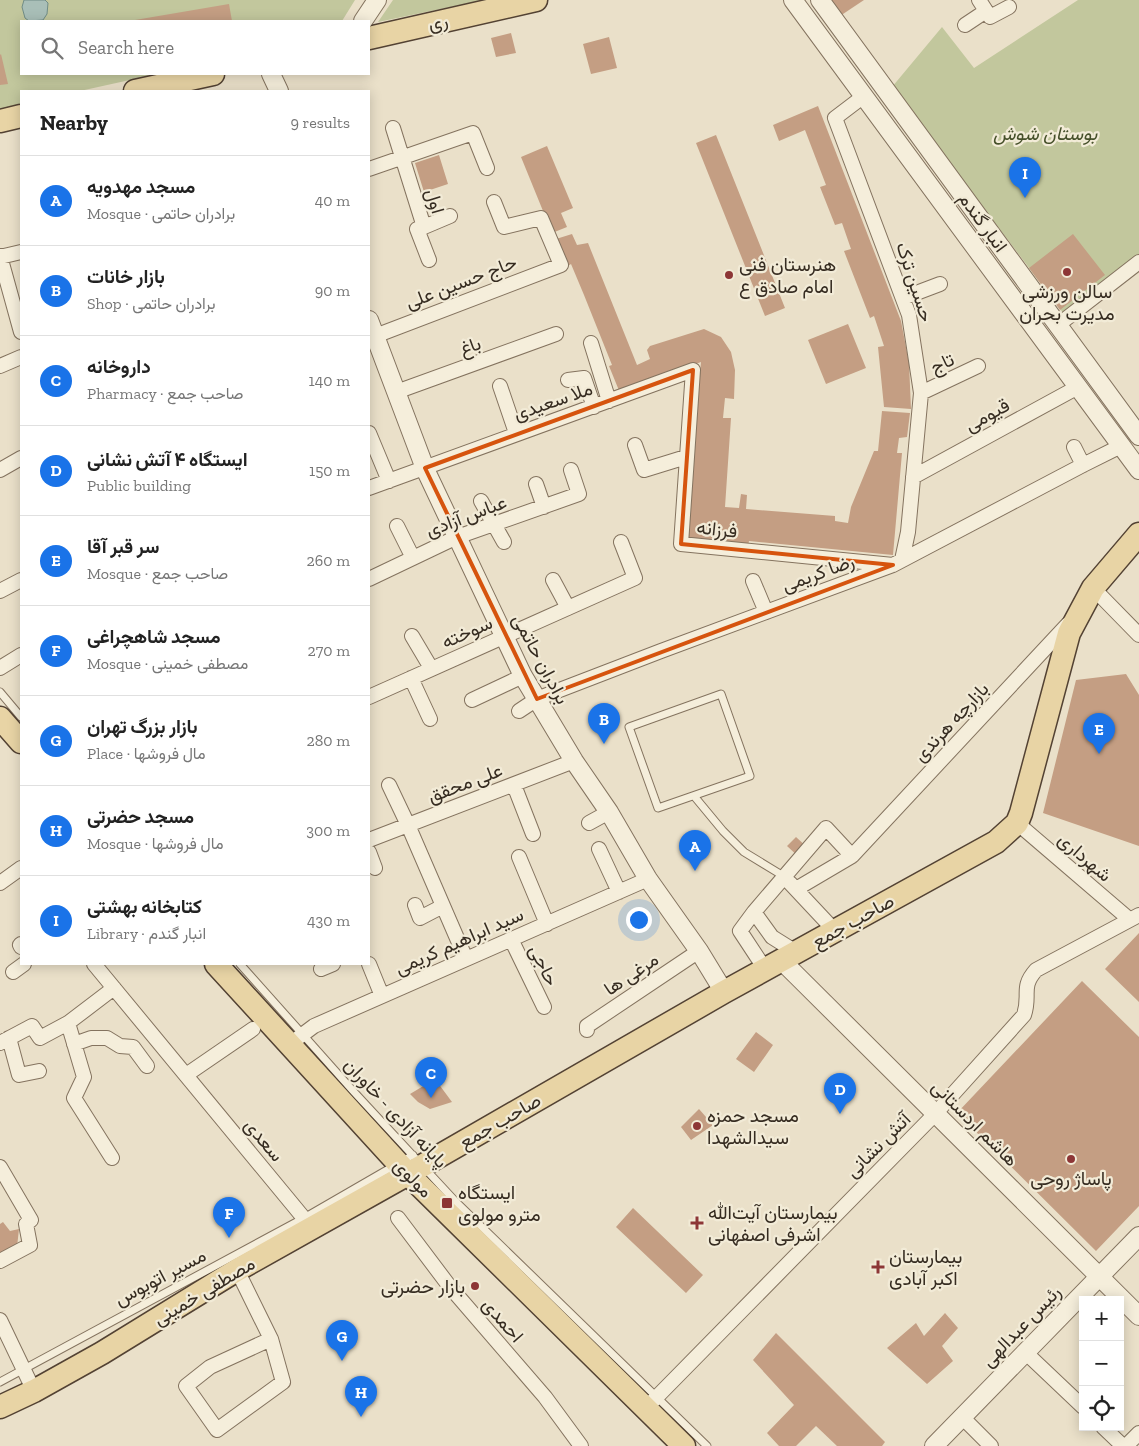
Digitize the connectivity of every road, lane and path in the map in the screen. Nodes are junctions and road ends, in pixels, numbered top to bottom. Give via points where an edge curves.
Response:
1 (377, 0) edge
2 (536, 0) edge
3 (793, 0) edge
4 (820, 0) edge
5 (982, 5) edge
6 (1009, 7) dead end
7 (364, 20) edge
8 (965, 25) dead end
9 (370, 38) edge
10 (199, 75) edge
11 (208, 75) edge
12 (271, 75) edge
13 (128, 90) edge
14 (140, 90) edge
15 (279, 90) edge
16 (864, 96) junction
17 (20, 115) edge
18 (906, 118) junction
19 (0, 120) edge
20 (393, 128) dead end
21 (889, 130) junction
22 (403, 158) junction
23 (487, 168) dead end
24 (370, 169) edge
25 (494, 202) dead end
26 (450, 216) dead end
27 (424, 227) junction
28 (20, 252) edge
29 (0, 257) edge
30 (429, 260) dead end
31 (1139, 262) edge
32 (940, 284) dead end
33 (903, 298) junction
34 (1058, 325) junction
35 (20, 328) edge
36 (372, 328) edge
37 (556, 334) dead end
38 (591, 343) dead end
39 (20, 358) edge
40 (0, 366) edge
41 (978, 366) dead end
42 (693, 370) joint
43 (568, 380) dead end
44 (500, 386) dead end
45 (1078, 387) junction
46 (396, 392) junction
47 (921, 393) junction
48 (610, 401) junction
49 (594, 407) junction
50 (516, 433) junction
51 (370, 435) edge
52 (1139, 436) edge
53 (635, 445) dead end
54 (1122, 446) junction
55 (1074, 447) dead end
56 (686, 457) junction
57 (20, 459) edge
58 (1082, 465) junction
59 (425, 468) junction
60 (0, 470) edge
61 (571, 470) dead end
62 (1139, 470) edge
63 (913, 477) junction
64 (389, 481) junction
65 (536, 484) dead end
66 (370, 488) edge
67 (481, 501) dead end
68 (544, 507) junction
69 (495, 524) junction
70 (397, 526) dead end
71 (1139, 534) edge
72 (457, 538) junction
73 (504, 542) dead end
74 (621, 542) dead end
75 (413, 558) junction
76 (897, 563) junction
77 (370, 579) edge
78 (553, 580) dead end
79 (20, 581) edge
80 (753, 581) dead end
81 (1093, 588) junction
82 (0, 591) edge
83 (568, 608) junction
84 (766, 612) junction
85 (1077, 615) junction
86 (1139, 635) edge
87 (412, 636) dead end
88 (504, 636) junction
89 (20, 656) edge
90 (0, 668) edge
91 (431, 668) junction
92 (523, 676) junction
93 (411, 678) junction
94 (0, 692) edge
95 (370, 697) edge
96 (537, 699) junction
97 (472, 700) dead end
98 (519, 711) dead end
99 (430, 719) dead end
100 (7, 722) edge
101 (20, 741) edge
102 (574, 760) junction
103 (514, 784) junction
104 (389, 785) dead end
105 (694, 796) junction
106 (609, 812) junction
107 (589, 823) dead end
108 (1017, 823) junction
109 (408, 825) junction
110 (533, 834) dead end
111 (370, 840) edge
112 (599, 849) dead end
113 (370, 855) edge
114 (852, 856) junction
115 (519, 857) dead end
116 (375, 868) dead end
117 (20, 871) edge
118 (785, 877) junction
119 (648, 879) junction
120 (0, 883) edge
121 (796, 889) junction
122 (619, 892) junction
123 (415, 905) dead end
124 (443, 906) junction
125 (754, 912) junction
126 (1134, 917) edge
127 (547, 924) junction
128 (835, 931) junction
129 (511, 940) junction
130 (700, 952) junction
131 (466, 959) junction
132 (781, 960) junction
133 (95, 965) edge
134 (217, 965) edge
135 (241, 965) edge
136 (369, 965) edge
137 (114, 988) junction
138 (724, 992) junction
139 (382, 996) junction
140 (544, 1007) dead end
141 (68, 1023) junction
142 (253, 1029) dead end
143 (587, 1030) dead end
144 (297, 1039) junction
145 (4, 1041) edge
146 (74, 1044) junction
147 (147, 1066) dead end
148 (39, 1072) dead end
149 (186, 1075) junction
150 (935, 1114) junction
151 (112, 1158) dead end
152 (411, 1165) junction
153 (0, 1167) edge
154 (398, 1218) dead end
155 (308, 1223) junction
156 (1139, 1236) edge
157 (0, 1262) edge
158 (236, 1270) junction
159 (1099, 1276) junction
160 (1139, 1316) edge
161 (0, 1320) edge
162 (271, 1339) junction
163 (1025, 1352) junction
164 (23, 1370) junction
165 (0, 1382) edge
166 (34, 1391) junction
167 (651, 1403) junction
168 (1079, 1404) edge
169 (0, 1406) edge
170 (962, 1418) junction
171 (1107, 1431) edge
172 (1139, 1433) edge
173 (581, 1446) edge
174 (684, 1446) edge
175 (707, 1446) edge
176 (934, 1446) edge
177 (991, 1446) edge
178 (1124, 1446) edge

1 - 7 street
2 - 9 main road, ری
3 - 16 street, انبار گندم
4 - 18 street, انبار گندم
5 - 6 street via 990,16
5 - 8 street
10 - 13 lane
11 - 14 main road
12 - 15 street
16 - 21 street, انبار گندم
16 - 33 street, حسین ترک via 835,118
17 - 19 main road
18 - 21 street
18 - 34 street, انبار گندم
20 - 22 street, اول
21 - 45 street, انبار گندم
22 - 23 street via 473,133
22 - 24 street
22 - 27 street, اول
25 - 36 street, حاج حسین علی via 504,227 541,218 561,265
26 - 27 street, اول
27 - 30 street via 417,229
28 - 29 street
29 - 35 street
31 - 34 street
32 - 33 street
33 - 47 street, حسین ترک via 909,315
34 - 52 street, انبار گندم
36 - 46 street, برادران حاتمی
37 - 46 street, باغ
38 - 48 street
39 - 40 street
41 - 47 street, تاج
42 - 48 street, ملا سعیدی
42 - 56 street, فرزانه
43 - 49 street via 584,378
44 - 50 street
45 - 54 street, انبار گندم
45 - 63 street, قیومی
46 - 59 street, برادران حاتمی
47 - 63 street, حسین ترک
48 - 49 street, ملا سعیدی
49 - 50 street, ملا سعیدی
50 - 59 street, ملا سعیدی
51 - 64 street
53 - 56 street via 644,470
54 - 58 street, رضا کریمی
54 - 62 street, انبار گندم
55 - 58 street
56 - 76 street, فرزانه via 681,544
57 - 60 street
58 - 76 street, رضا کریمی
59 - 64 street, ملا سعیدی
59 - 72 street, برادران حاتمی
61 - 68 street, عباس آزادی via 579,494
63 - 76 street, حسین ترک via 908,532
64 - 66 street, ملا سعیدی
65 - 68 street
67 - 69 street
68 - 69 street, عباس آزادی
69 - 72 street, عباس آزادی
69 - 73 street
70 - 75 street
71 - 81 main road
72 - 75 street, عباس آزادی
72 - 88 street, برادران حاتمی
74 - 83 street, سوخته via 635,578
75 - 77 street, عباس آزادی
76 - 84 street, رضا کریمی
78 - 83 street
79 - 82 street
80 - 84 street
81 - 85 main road
81 - 86 street
83 - 88 street, سوخته
84 - 96 street, رضا کریمی
85 - 108 main road via 1063,650
85 - 114 street, بازارچه هرندی
87 - 91 street
88 - 91 street, سوخته
88 - 92 street, برادران حاتمی
89 - 90 street
91 - 93 street, سوخته
92 - 96 street, برادران حاتمی
92 - 97 street
93 - 95 street, سوخته
93 - 99 street
94 - 100 lane
96 - 98 street, رضا کریمی
96 - 102 street, برادران حاتمی
100 - 101 main road
102 - 103 street, علی محقق
102 - 106 street, برادران حاتمی
103 - 109 street, علی محقق
103 - 110 street
104 - 109 street
105 - 105 lane via 750,776 720,694 629,726 658,808
105 - 118 lane via 744,852
106 - 107 street
106 - 119 street, برادران حاتمی
108 - 126 street, شهرداری
108 - 128 main road, صاحب جمع via 984,850
109 - 111 street, علی محقق
109 - 124 street
112 - 122 street
113 - 116 street
114 - 118 street via 826,828
114 - 121 street, بازارچه هرندی
115 - 127 street
117 - 120 street
118 - 121 street
118 - 125 street
119 - 122 street, سید ابراهیم کریمی
119 - 130 street, برادران حاتمی
121 - 128 street
122 - 127 street, سید ابراهیم کریمی
123 - 124 street via 420,918
124 - 131 street
125 - 132 street via 772,937
125 - 132 street via 740,931
126 - 150 street, آتش نشانی via 1036,970 1026,984 1028,1004 1024,1015
127 - 129 street, سید ابراهیم کریمی
128 - 132 main road, صاحب جمع
129 - 131 street, سید ابراهیم کریمی
129 - 140 street, حاجی
130 - 138 street, برادران حاتمی
130 - 143 street, مرغی ها via 586,1026
131 - 139 street, سید ابراهیم کریمی
132 - 138 main road, صاحب جمع
132 - 150 street, هاشم اردستانی
133 - 137 street, سعدی
134 - 144 main road, مولوی
135 - 144 lane
136 - 139 street
137 - 141 street
137 - 149 street, سعدی
138 - 152 main road, صاحب جمع
139 - 144 street, سید ابراهیم کریمی via 314,1026
141 - 145 street via 40,1038 32,1026
141 - 146 street
142 - 149 street
144 - 152 main road, مولوی
145 - 148 street via 20,1075
146 - 147 street via 91,1038 107,1038 120,1046 133,1047
146 - 151 street via 84,1077 74,1098
149 - 155 street, سعدی
150 - 159 street, هاشم اردستانی
150 - 167 street, آتش نشانی
152 - 155 main road, مصطفی خمینی
152 - 167 main road, مولوی
153 - 157 street via 31,1220 26,1224 30,1245
154 - 173 street, احمدی via 450,1287 545,1396
155 - 158 main road, مصطفی خمینی
155 - 164 lane, مسیر اتوبوس
156 - 159 street, رئیس عبدالهی
158 - 162 street
158 - 166 main road, مصطفی خمینی
159 - 160 street, هاشم اردستانی
159 - 163 street, رئیس عبدالهی
161 - 164 street
162 - 162 street via 283,1382 218,1430 186,1386 210,1367
163 - 168 street
163 - 170 street, رئیس عبدالهی
164 - 165 lane, مسیر اتوبوس
164 - 166 street
166 - 169 main road, مصطفی خمینی
167 - 174 main road, مولوی
167 - 175 lane
170 - 176 street, رئیس عبدالهی
170 - 177 street
171 - 178 street
172 - 178 street

